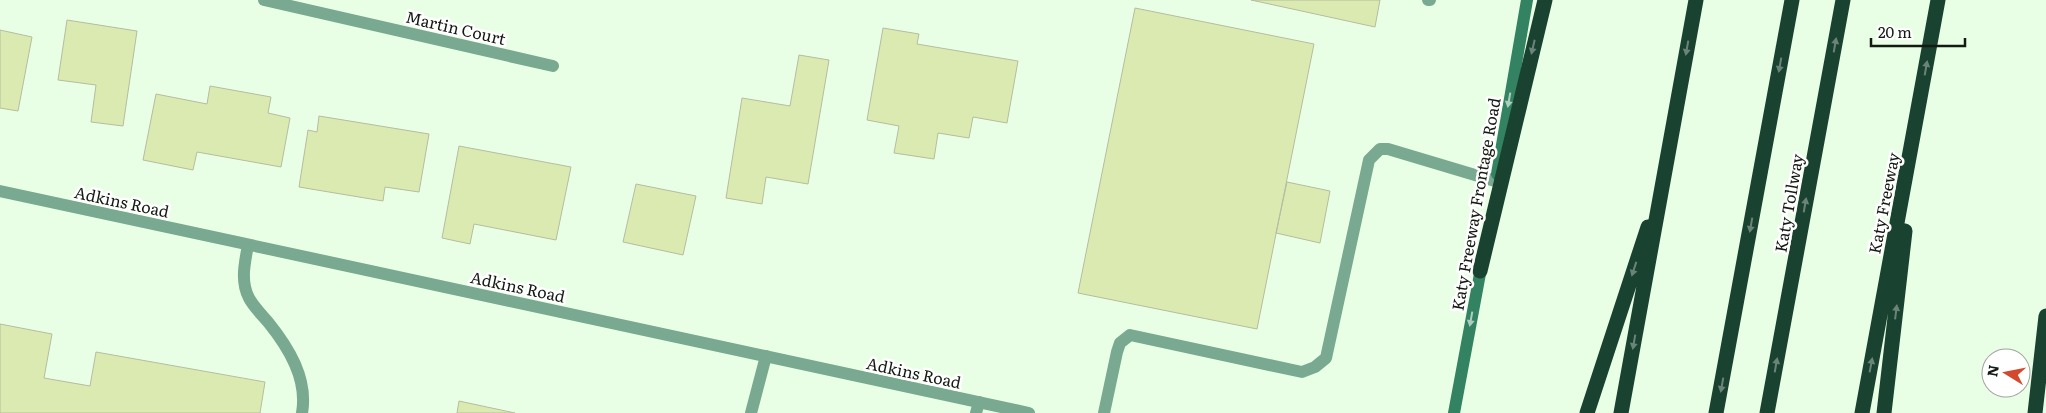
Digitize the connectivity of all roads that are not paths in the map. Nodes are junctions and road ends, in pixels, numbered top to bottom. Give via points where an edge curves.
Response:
1 (264, 0) edge
2 (1526, 0) edge
3 (1544, 0) edge
4 (1696, 0) edge
5 (1792, 0) edge
6 (1843, 0) edge
7 (1938, 0) edge
8 (553, 66) dead end
9 (1920, 102) junction
10 (1665, 173) junction
11 (1496, 181) junction
12 (0, 191) edge
13 (248, 245) junction
14 (1480, 271) junction
15 (2046, 316) edge
16 (766, 356) junction
17 (977, 408) edge
18 (302, 413) edge
19 (751, 413) edge
20 (1028, 413) edge
21 (1104, 413) edge
22 (1454, 413) edge
23 (1587, 413) edge
24 (1622, 413) edge
25 (1716, 413) edge
26 (1767, 413) edge
27 (1862, 413) edge
28 (1884, 413) edge
29 (2035, 413) edge

1 - 8 street, Martin Court
2 -> 11 main road, Katy Freeway Frontage Road
3 -> 14 highway
4 -> 10 highway
5 -> 25 highway, Katy Tollway
26 -> 6 highway, Katy Tollway
9 -> 7 highway, Katy Freeway
27 -> 9 highway, Katy Freeway
28 -> 9 highway
10 -> 23 highway
10 -> 24 highway
11 - 14 main road, Katy Freeway Frontage Road
11 - 21 street via 1380,149 1369,160 1326,358 1302,372 1130,335 1120,343
12 - 13 street, Adkins Road
13 - 16 street, Adkins Road
13 - 18 street via 243,273 249,298 276,331 297,365 304,398
14 -> 22 main road, Katy Freeway Frontage Road
15 - 29 highway
16 - 17 street, Adkins Road
16 - 19 street
17 - 20 street, Adkins Road

